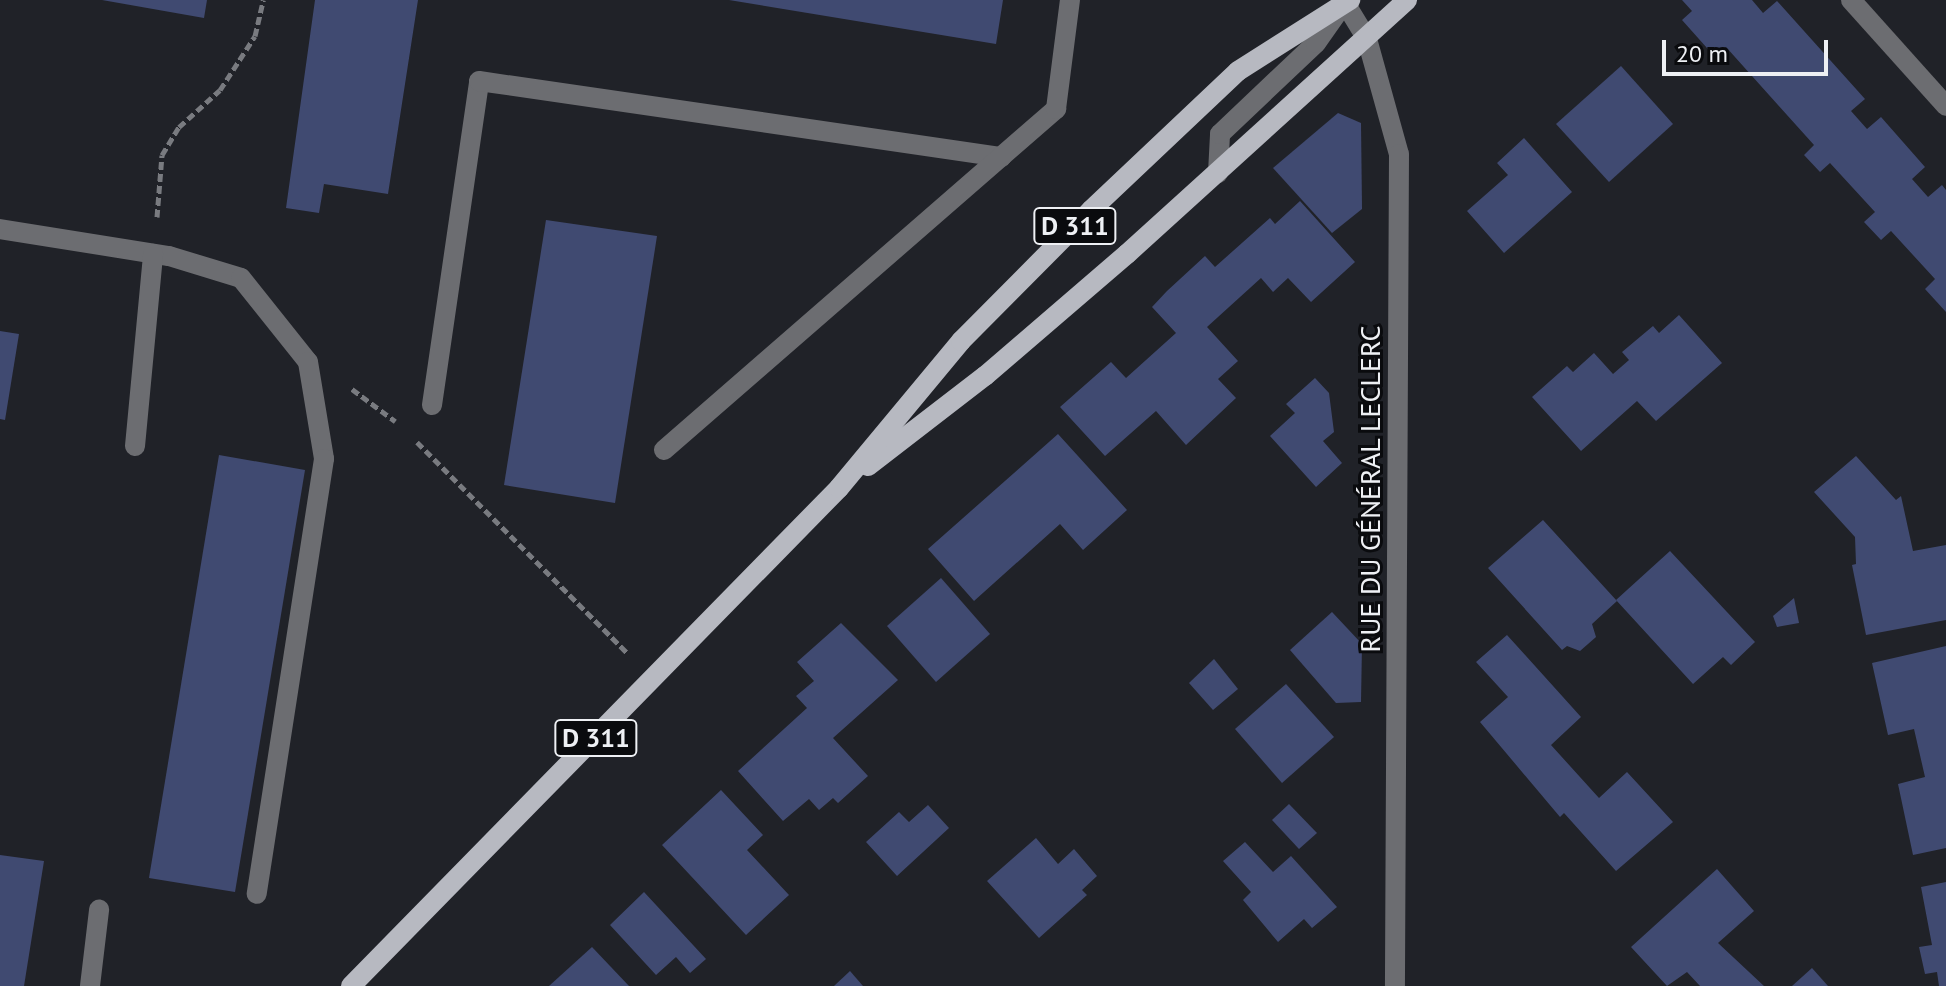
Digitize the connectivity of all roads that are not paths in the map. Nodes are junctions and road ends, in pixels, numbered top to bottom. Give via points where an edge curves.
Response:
1 (1070, 0) edge
2 (1407, 0) edge
3 (1851, 0) edge
4 (1345, 1) edge
5 (1367, 39) junction
6 (1946, 106) edge
7 (1001, 157) junction
8 (1218, 173) junction
9 (0, 229) edge
10 (153, 254) junction
11 (432, 405) dead end
12 (135, 446) dead end
13 (664, 450) dead end
14 (839, 488) junction
15 (257, 894) dead end
16 (99, 910) dead end
17 (90, 986) edge
18 (351, 986) edge
19 (1395, 986) edge

1 - 7 street via 1056,109
2 - 5 main road, D 311
3 - 6 street
4 - 5 street, RUE DU GÉNÉRAL LECLERC
4 - 8 street via 1316,43 1220,134
4 - 14 main road, D 311 via 1238,71 1102,199 961,341
5 - 8 main road, D 311
5 - 19 street, RUE DU GÉNÉRAL LECLERC via 1399,154 1400,181
7 - 11 street via 479,81
7 - 13 street
8 - 14 main road, D 311 via 985,376
9 - 10 street
10 - 12 street
10 - 15 street via 241,278 308,362 324,459
14 - 18 main road, D 311
16 - 17 street

